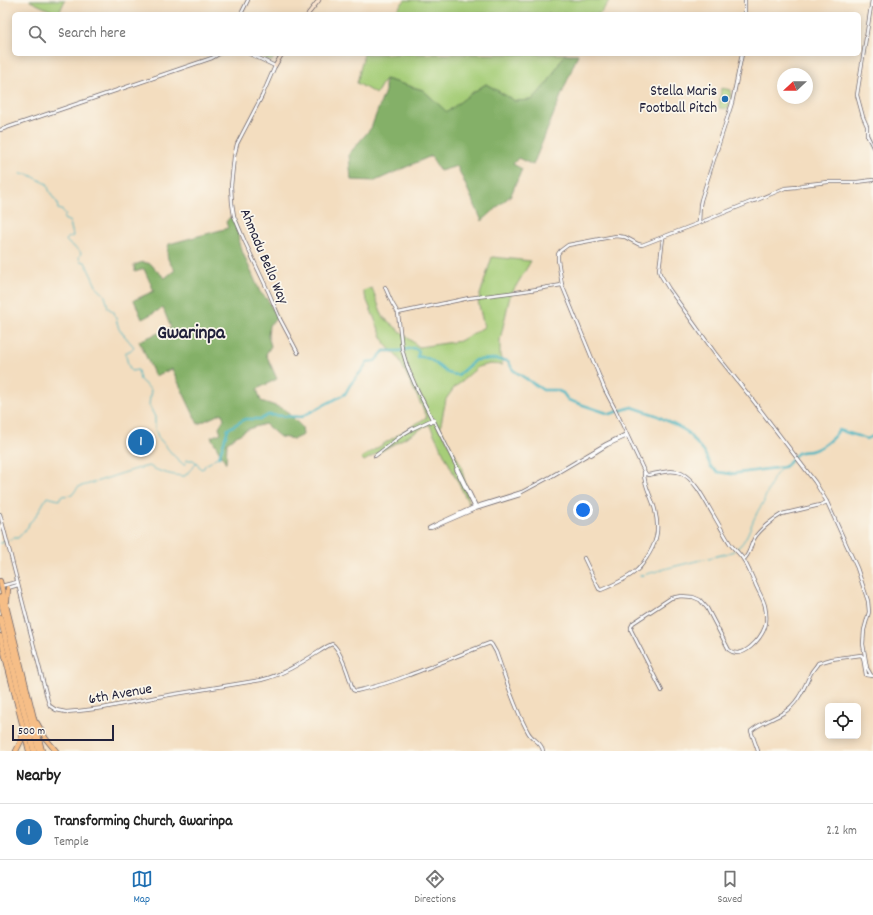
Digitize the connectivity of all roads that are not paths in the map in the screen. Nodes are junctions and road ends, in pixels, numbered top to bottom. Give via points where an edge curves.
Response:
1 (248, 0) edge
2 (319, 0) edge
3 (745, 0) edge
4 (872, 1) edge
5 (242, 12) edge
6 (310, 12) edge
7 (745, 12) edge
8 (216, 56) edge
9 (254, 56) edge
10 (281, 56) edge
11 (742, 56) edge
12 (275, 66) junction
13 (0, 130) edge
14 (873, 147) edge
15 (873, 180) edge
16 (699, 223) junction
17 (663, 238) junction
18 (562, 285) junction
19 (386, 287) dead end
20 (398, 313) junction
21 (298, 353) dead end
22 (432, 421) junction
23 (627, 435) junction
24 (375, 456) dead end
25 (645, 474) junction
26 (827, 502) junction
27 (475, 507) junction
28 (0, 514) edge
29 (584, 558) dead end
30 (744, 559) junction
31 (18, 584) junction
32 (1, 586) edge
33 (8, 588) junction
34 (0, 597) edge
35 (0, 617) edge
36 (11, 625) junction
37 (0, 636) edge
38 (872, 676) edge
39 (662, 691) dead end
40 (34, 717) junction
41 (22, 723) junction
42 (16, 751) edge
43 (29, 751) edge
44 (34, 751) edge
45 (39, 751) edge
46 (42, 751) edge
47 (56, 751) edge
48 (543, 751) edge
49 (758, 751) edge

1 - 5 street
2 - 6 main road
3 - 7 street
4 - 14 street via 857,95 867,126 867,135
8 - 13 street
9 - 12 street
10 - 12 main road, Ahmadu Bello Way
11 - 16 street via 732,103 700,205
12 - 21 street, Ahmadu Bello Way via 235,150 232,203 234,216 248,249
15 - 16 street via 817,183 785,188
16 - 17 street
17 - 18 street via 642,245 616,236 568,245 560,250 558,257
17 - 26 street via 658,270 669,290 794,454
18 - 20 street via 469,298
18 - 23 street via 605,390
19 - 20 street
20 - 22 street via 407,366
22 - 24 street via 402,435
22 - 27 street
23 - 25 street
23 - 27 street via 522,494
25 - 29 street via 655,511 657,536 644,564 623,580 601,590
25 - 30 street via 671,471 685,476 699,492
26 - 30 street via 776,517 753,540 748,556
26 - 38 street via 857,568 868,601 869,612 863,644 867,668
27 - 27 street via 435,525 429,528 436,526
28 - 31 street, 6th Avenue
30 - 39 street via 766,610 765,627 748,649 735,653 729,650 707,608 693,597 671,598 631,625 631,630
31 - 32 street
31 - 33 street
31 - 48 street, 6th Avenue via 48,701 51,708 56,710 88,710 267,678 295,667 332,644 341,655 354,691 408,676 490,643 496,652 518,713 529,734 540,743
32 - 33 street
32 - 36 highway
33 - 36 highway via 7,601
34 - 45 highway
35 - 44 highway
36 - 40 highway
37 - 41 highway
38 - 49 street via 866,675 861,655 818,663 801,695 789,708 751,730
40 - 46 highway
40 - 47 highway
41 - 42 highway via 23,734
41 - 43 highway

